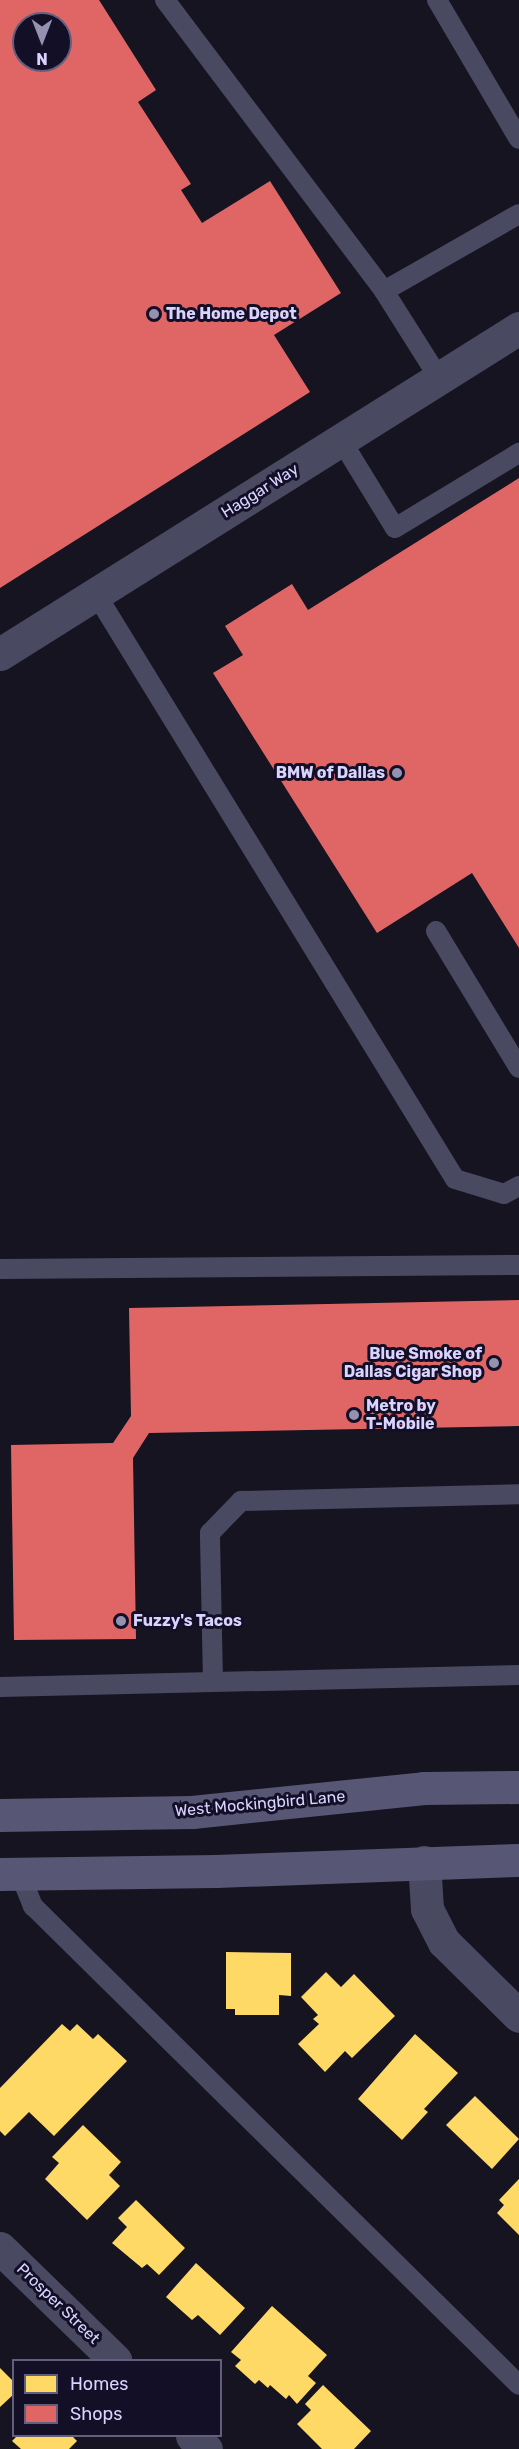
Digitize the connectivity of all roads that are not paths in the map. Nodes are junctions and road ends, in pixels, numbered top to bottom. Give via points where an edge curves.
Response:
1 (165, 0) edge
2 (437, 0) edge
3 (519, 140) edge
4 (519, 214) edge
5 (384, 291) junction
6 (519, 328) edge
7 (440, 378) junction
8 (341, 440) junction
9 (519, 453) edge
10 (96, 594) junction
11 (0, 654) edge
12 (436, 930) dead end
13 (519, 1068) edge
14 (519, 1186) edge
15 (519, 1265) edge
16 (0, 1269) edge
17 (519, 1494) edge
18 (519, 1675) edge
19 (213, 1681) junction
20 (0, 1687) edge
21 (519, 1787) edge
22 (0, 1815) edge
23 (519, 1860) edge
24 (424, 1862) junction
25 (10, 1874) edge
26 (519, 2016) edge
27 (0, 2248) edge
28 (113, 2359) edge
29 (519, 2385) edge
30 (193, 2437) edge
31 (206, 2449) edge

1 - 5 lane
2 - 3 lane
4 - 5 lane
5 - 7 lane
6 - 7 street, Haggar Way
7 - 8 street, Haggar Way
8 - 9 lane via 395,528
8 - 10 street, Haggar Way
10 - 11 street, Haggar Way
10 - 14 lane via 455,1179 504,1194
12 - 13 lane
15 - 16 lane
17 - 19 lane via 241,1501 210,1533
18 - 19 lane
19 - 20 lane
21 - 22 main road, West Mockingbird Lane via 424,1788 192,1812
23 - 24 main road
24 - 25 main road
24 - 26 street via 427,1910 444,1942
25 - 29 lane via 33,1906
27 - 28 street, Prosper Street
30 - 31 street

